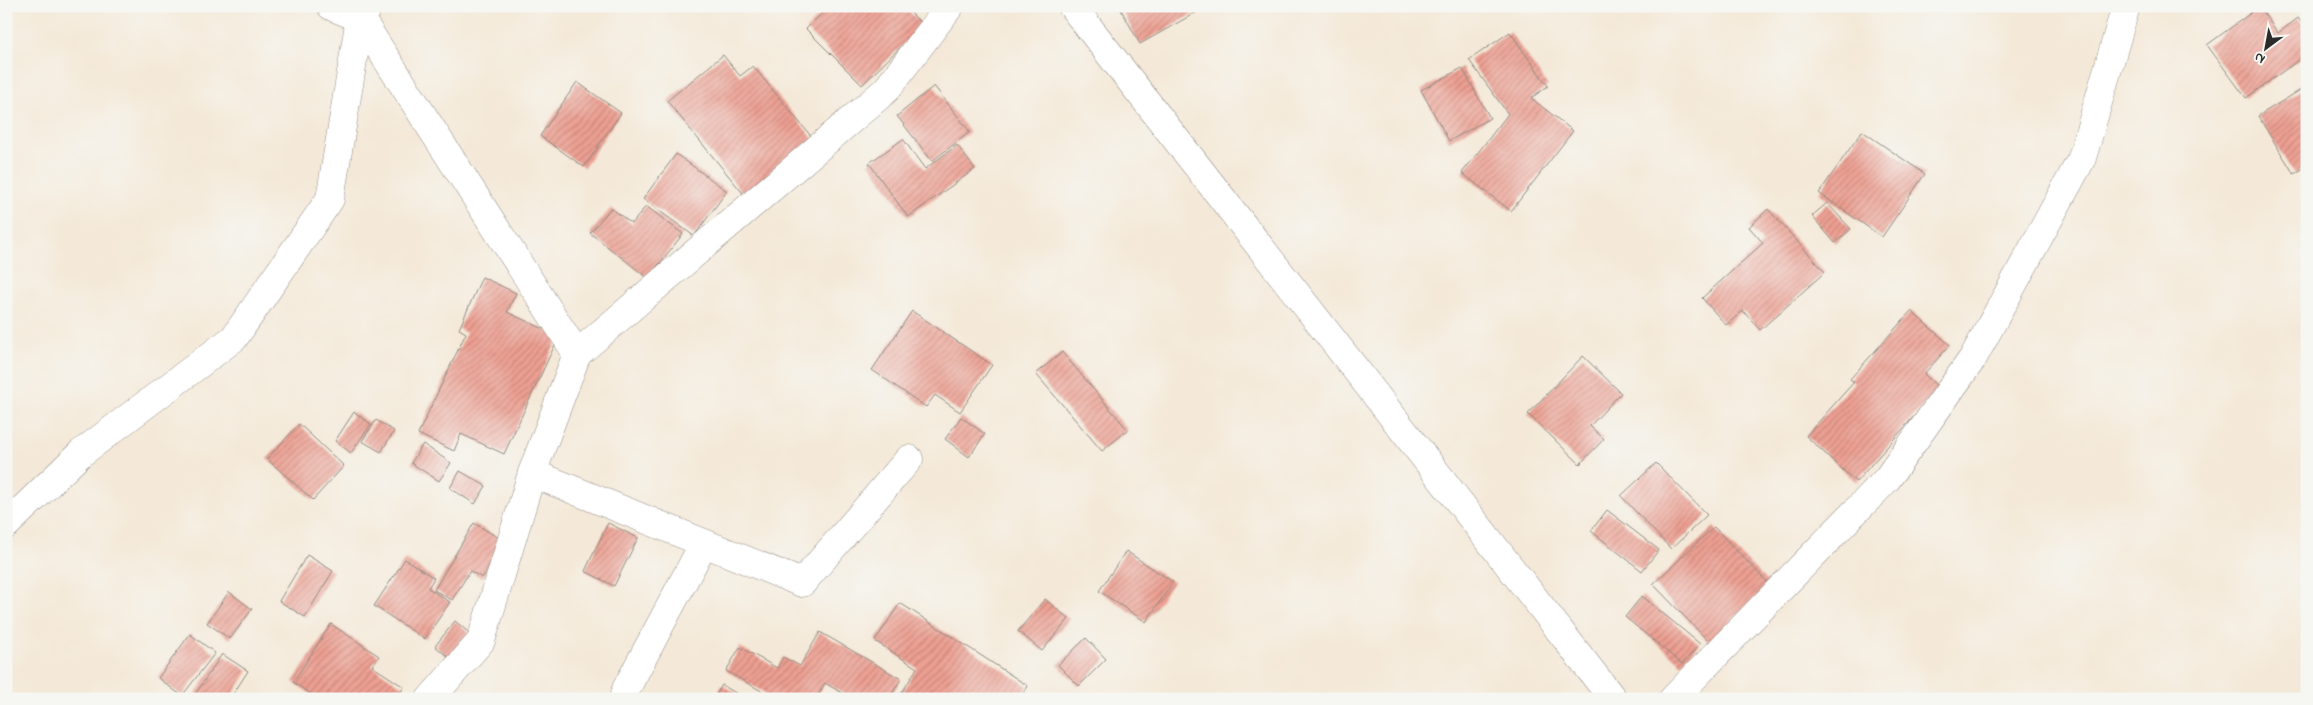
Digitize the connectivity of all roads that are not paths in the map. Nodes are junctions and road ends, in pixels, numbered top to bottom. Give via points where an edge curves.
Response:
1 (331, 6) edge
2 (950, 6) edge
3 (1072, 6) edge
4 (2126, 6) edge
5 (365, 12) edge
6 (577, 354) junction
7 (909, 459) dead end
8 (532, 473) junction
9 (6, 525) edge
10 (704, 543) junction
11 (430, 699) edge
12 (623, 699) edge
13 (1613, 699) edge
14 (1673, 699) edge

1 - 5 street
2 - 6 street via 886,90
3 - 13 street
4 - 14 street via 2082,158 1973,358 1886,480
5 - 6 street
5 - 9 street via 330,199 234,338 80,454
6 - 8 street
7 - 10 street via 802,583
8 - 10 street
8 - 11 street via 481,641
10 - 12 street

